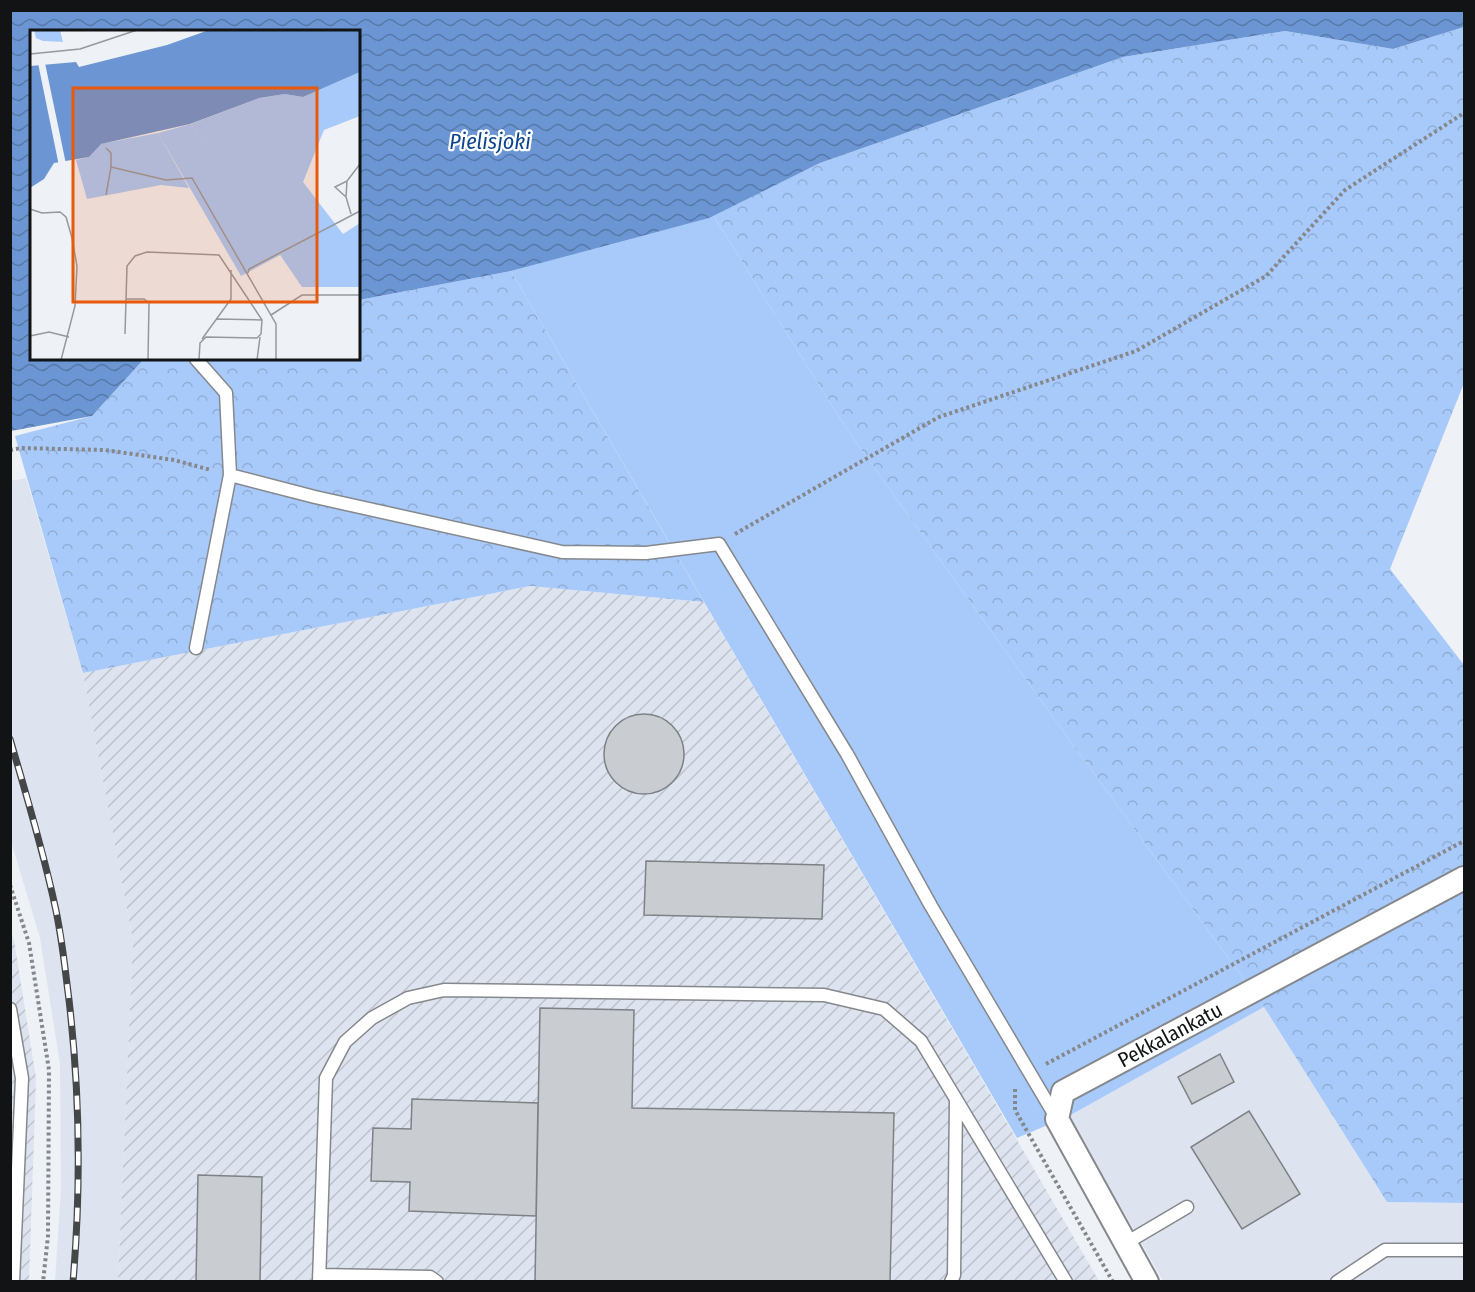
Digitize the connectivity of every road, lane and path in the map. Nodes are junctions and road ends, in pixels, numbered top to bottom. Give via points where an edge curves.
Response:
1 (1464, 113) edge
2 (198, 360) edge
3 (10, 450) edge
4 (230, 476) junction
5 (719, 544) junction
6 (196, 648) dead end
7 (1464, 878) edge
8 (10, 1009) edge
9 (956, 1100) junction
10 (1057, 1119) junction
11 (1187, 1207) dead end
12 (1126, 1243) junction
13 (1464, 1250) edge
14 (319, 1278) edge
15 (13, 1281) edge
16 (437, 1281) edge
17 (951, 1281) edge
18 (1066, 1281) edge
19 (1148, 1281) edge
20 (1337, 1281) edge

1 - 5 path via 1345,190 1266,276 1136,351 939,417
2 - 4 lane via 226,393
3 - 4 path via 105,450 174,460
4 - 5 lane via 562,552 646,553
4 - 6 lane
5 - 10 lane via 841,744
7 - 10 street, Pekkalankatu via 1064,1092
8 - 15 lane via 22,1078
9 - 14 lane via 921,1041 884,1009 824,995 444,990 408,998 372,1018 345,1042 326,1078
9 - 17 lane
9 - 18 lane
10 - 12 street
11 - 12 lane
12 - 19 street
13 - 20 lane via 1385,1250
14 - 16 lane via 430,1277

